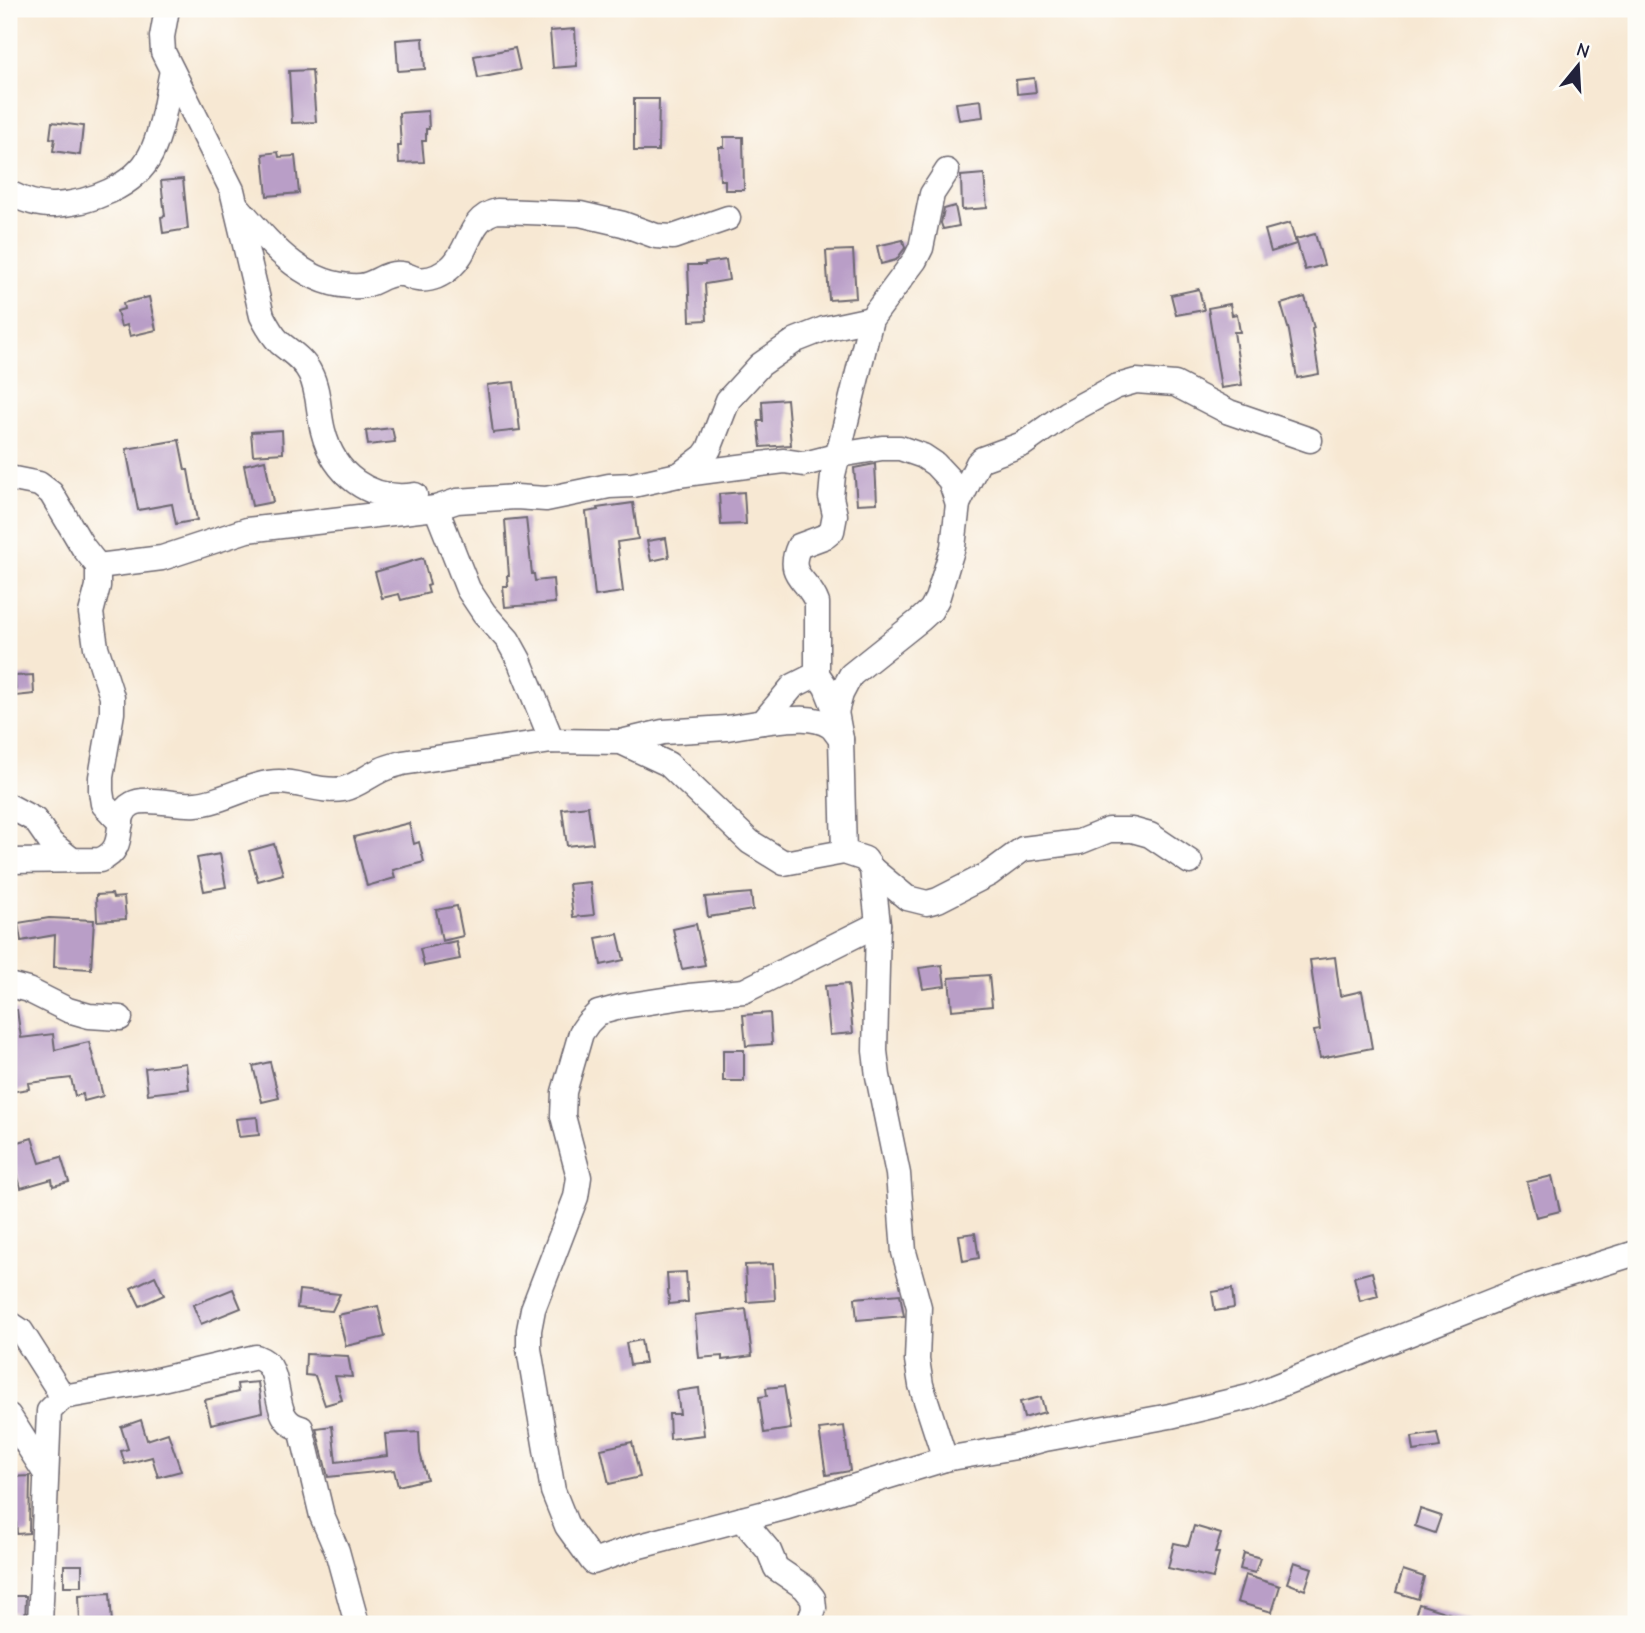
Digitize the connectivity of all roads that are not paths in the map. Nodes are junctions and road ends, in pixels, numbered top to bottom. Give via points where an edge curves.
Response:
1 (167, 9) edge
2 (172, 71) junction
3 (947, 171) dead end
4 (9, 194) edge
5 (237, 206) junction
6 (728, 218) dead end
7 (871, 319) junction
8 (1310, 440) dead end
9 (839, 454) junction
10 (804, 464) junction
11 (678, 475) junction
12 (9, 478) edge
13 (831, 497) junction
14 (447, 504) junction
15 (958, 504) junction
16 (98, 566) junction
17 (817, 674) junction
18 (836, 712) junction
19 (763, 722) junction
20 (841, 739) junction
21 (552, 741) junction
22 (621, 742) junction
23 (9, 806) edge
24 (121, 823) junction
25 (844, 852) junction
26 (71, 859) junction
27 (9, 861) edge
28 (1190, 862) dead end
29 (872, 870) junction
30 (878, 924) junction
31 (9, 985) edge
32 (120, 1018) dead end
33 (1636, 1253) edge
34 (9, 1323) edge
35 (63, 1397) junction
36 (9, 1416) edge
37 (945, 1459) junction
38 (46, 1474) junction
39 (784, 1508) junction
40 (742, 1519) junction
41 (769, 1551) junction
42 (40, 1624) edge
43 (357, 1624) edge
44 (809, 1624) edge

1 - 2 street via 163,52
2 - 4 street via 151,155 136,174 112,190 53,206
2 - 5 street
3 - 7 street via 932,194 915,260
5 - 6 street via 270,244 301,269 320,280 347,286 365,286 383,276 401,274 418,279 440,276 454,264 478,221 498,211 580,214 673,237
5 - 14 street via 262,316 272,334 312,375 326,440 340,465 360,486 387,497 433,493
7 - 9 street
7 - 11 street via 796,340 760,365 728,400 709,449
8 - 15 street via 1229,412 1175,384 1136,381 1067,413 1023,444 982,459
9 - 10 street
9 - 13 street
9 - 15 street via 900,448 923,456 944,472
10 - 11 street via 785,461
10 - 13 street
11 - 14 street via 545,499
12 - 16 street via 39,484 51,493
13 - 17 street via 832,531 799,546 794,556 795,573 817,603
14 - 16 street via 247,530 162,558
14 - 21 street via 468,589 508,640
15 - 18 street via 953,547 937,599 920,620 851,675
16 - 24 street via 91,612 96,647 112,697 101,791 103,804
17 - 18 street
17 - 19 street via 793,686
18 - 20 street
19 - 20 street via 816,721 831,726
19 - 22 street via 663,732
20 - 25 street
21 - 22 street
21 - 24 street via 402,764 342,789 275,782 198,804 145,800 126,809
22 - 25 street via 667,764 773,858 794,863
23 - 26 street via 35,820 51,843
24 - 26 street via 118,847 110,856
25 - 29 street via 865,859
26 - 27 street
28 - 29 street via 1150,835 1109,830 1079,842 1023,849 989,874 927,903 907,898
29 - 30 street
30 - 37 street via 878,1076 898,1174 904,1252 919,1307 921,1385
30 - 40 street via 744,991 598,1013 581,1033 564,1092 564,1116 579,1177 576,1197 533,1309 529,1349 554,1491 567,1526 593,1562
31 - 32 street via 28,989 68,1010
33 - 37 street via 1530,1286 1249,1397
34 - 35 street via 21,1331
35 - 38 street via 49,1410
35 - 43 street via 250,1357 264,1361 270,1367 284,1419 301,1428 322,1516
36 - 38 street
37 - 39 street
38 - 42 street
39 - 40 street
39 - 41 street
40 - 41 street
41 - 44 street via 776,1568 813,1598

